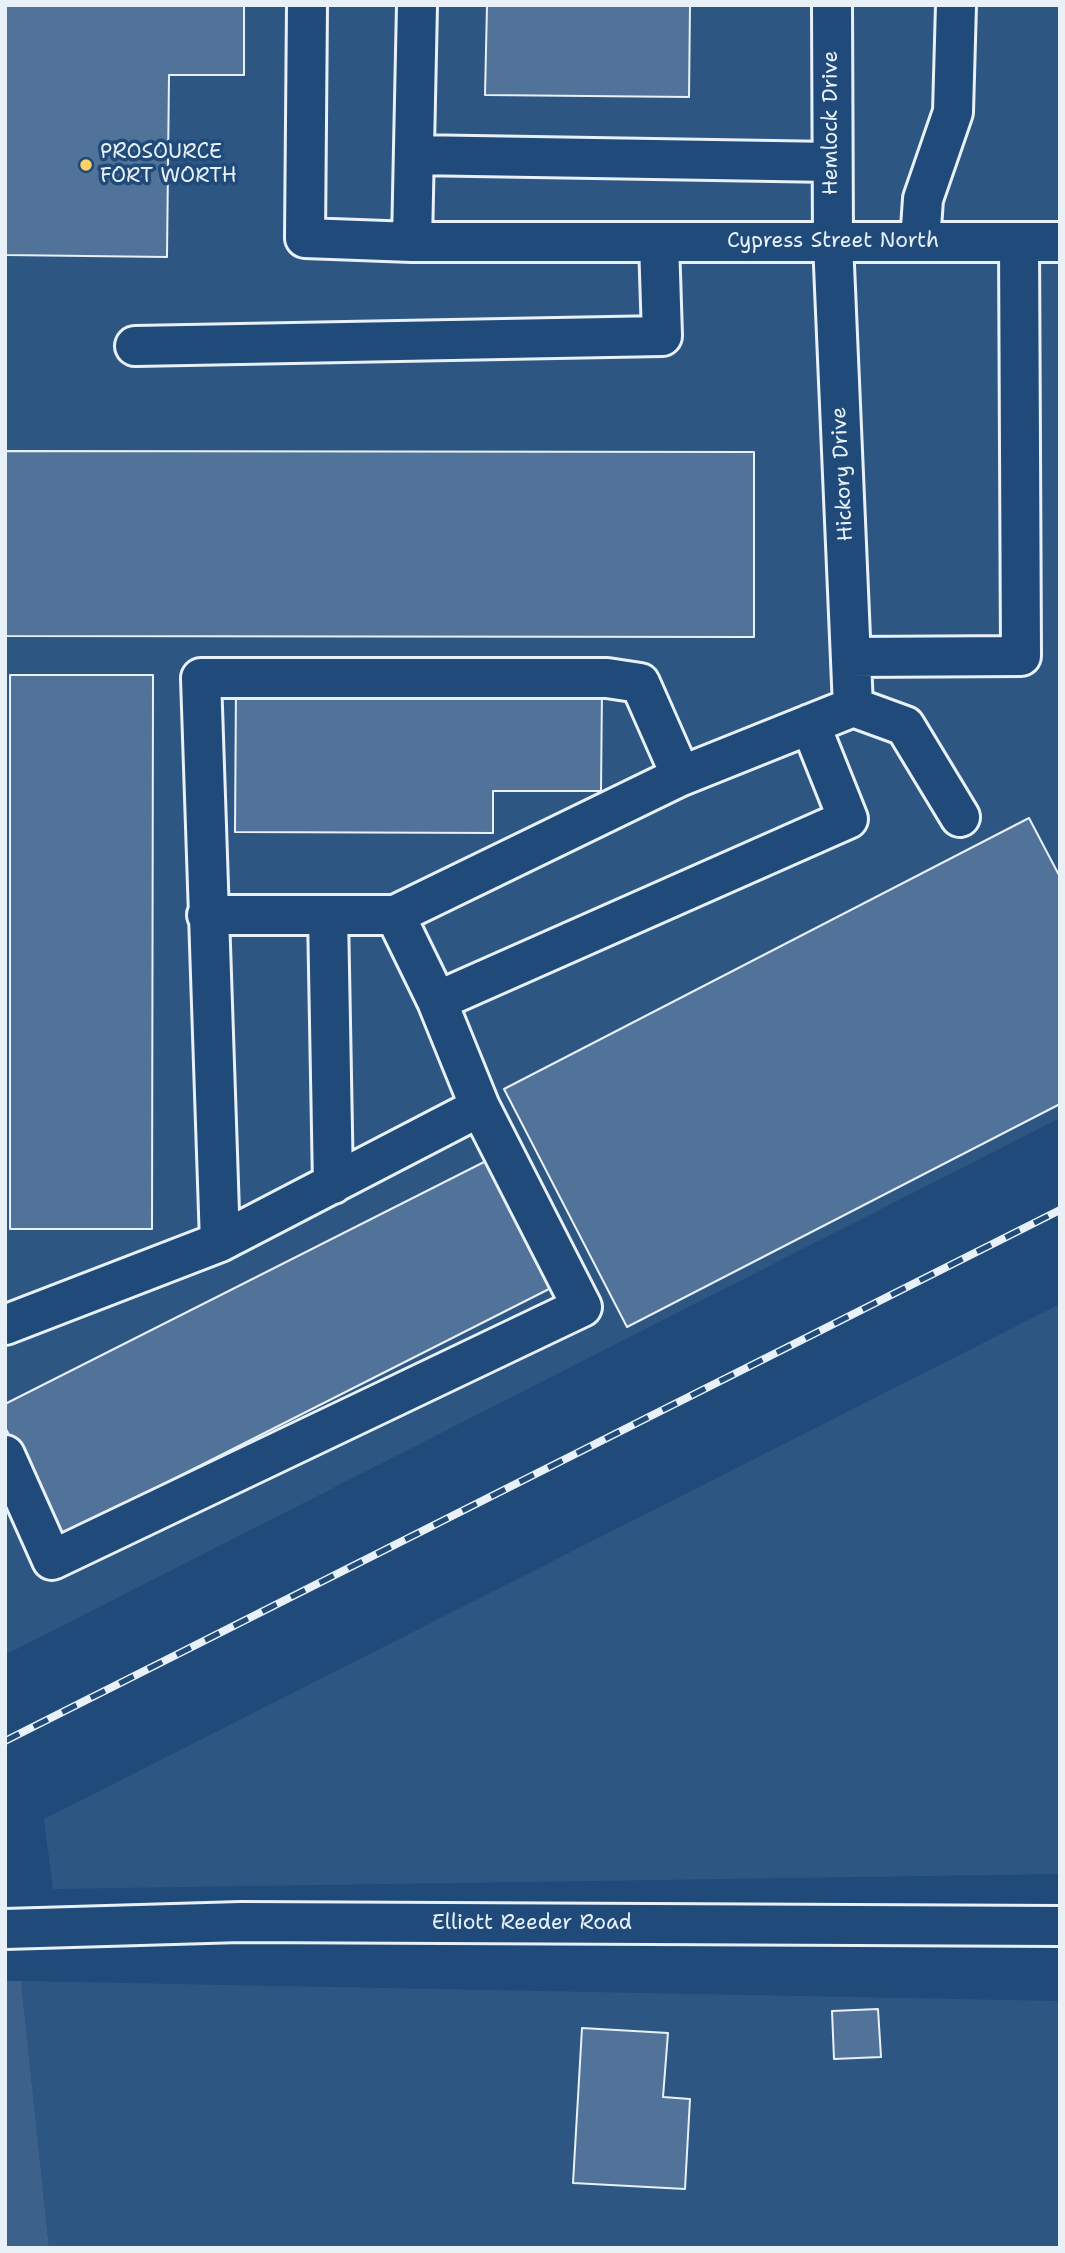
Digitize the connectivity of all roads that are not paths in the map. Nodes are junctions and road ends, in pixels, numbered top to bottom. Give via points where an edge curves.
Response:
1 (307, 5) edge
2 (417, 5) edge
3 (832, 5) edge
4 (956, 5) edge
5 (414, 155) junction
6 (832, 162) junction
7 (412, 242) junction
8 (659, 242) junction
9 (832, 242) junction
10 (920, 242) junction
11 (1019, 242) junction
12 (1060, 242) edge
13 (135, 346) dead end
14 (851, 657) junction
15 (853, 707) junction
16 (810, 724) junction
17 (681, 776) junction
18 (960, 817) dead end
19 (207, 915) junction
20 (328, 915) junction
21 (395, 915) junction
22 (437, 1001) junction
23 (480, 1107) junction
24 (333, 1184) junction
25 (220, 1242) junction
26 (5, 1325) edge
27 (5, 1455) edge
28 (1060, 1926) edge
29 (5, 1928) edge

1 - 7 street, Cypress Street North via 305,238
2 - 5 street
3 - 6 street, Hemlock Drive
4 - 10 street via 953,112 923,199
5 - 6 street
5 - 7 street
6 - 9 street, Hemlock Drive
7 - 8 street, Cypress Street North
8 - 9 street, Cypress Street North
8 - 13 street via 662,336
9 - 10 street, Cypress Street North
9 - 14 street, Hickory Drive
10 - 11 street, Cypress Street North
11 - 12 street, Cypress Street North
11 - 14 street via 1021,656
14 - 15 street, Hickory Drive
15 - 16 street
15 - 18 street via 905,726
16 - 17 street
16 - 22 street via 848,819
17 - 19 street via 640,683 607,678 201,678
17 - 21 street
19 - 20 street
19 - 25 street
20 - 21 street
20 - 24 street
21 - 22 street
22 - 23 street
23 - 24 street
23 - 27 street via 582,1307 52,1560
24 - 25 street
25 - 26 street
28 - 29 street, Elliott Reeder Road via 242,1922

